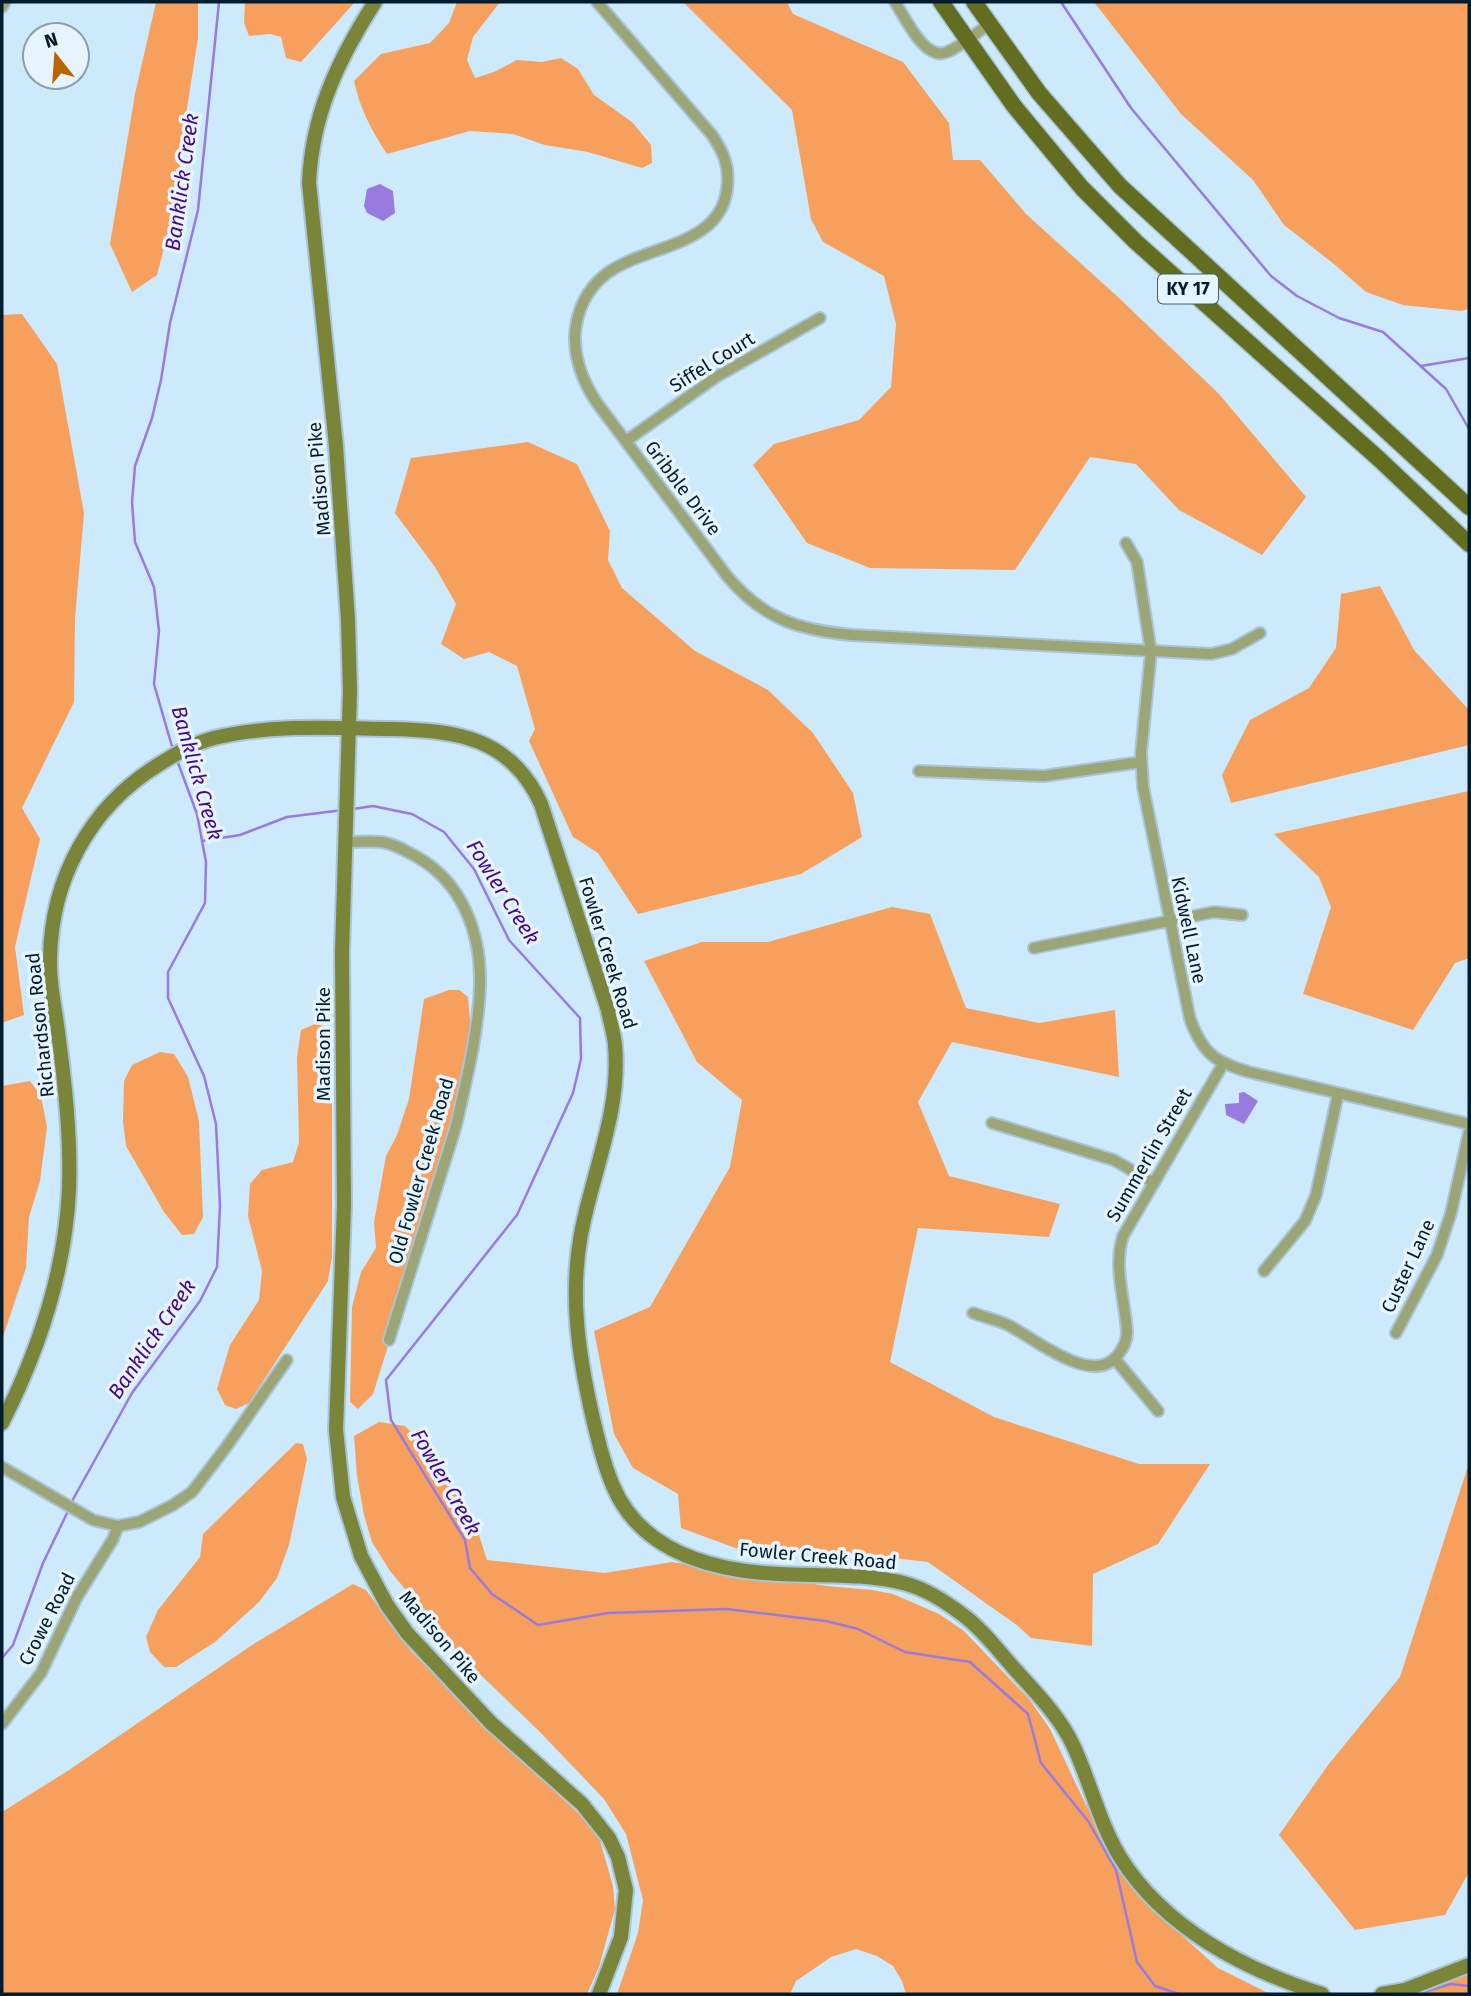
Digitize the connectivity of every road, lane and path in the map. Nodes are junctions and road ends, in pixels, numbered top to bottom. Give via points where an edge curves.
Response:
1 (5, 2) edge
2 (375, 2) edge
3 (597, 2) edge
4 (895, 2) edge
5 (941, 2) edge
6 (974, 2) edge
7 (2, 7) edge
8 (989, 24) junction
9 (967, 39) junction
10 (820, 318) dead end
11 (626, 442) junction
12 (1469, 507) edge
13 (1126, 543) dead end
14 (1469, 544) edge
15 (1260, 633) dead end
16 (1151, 652) junction
17 (349, 729) junction
18 (1141, 762) junction
19 (919, 771) dead end
20 (345, 834) junction
21 (1242, 915) dead end
22 (1169, 921) junction
23 (1034, 948) dead end
24 (1223, 1064) junction
25 (1338, 1094) junction
26 (992, 1124) dead end
27 (1469, 1124) edge
28 (1469, 1132) edge
29 (1154, 1183) junction
30 (1264, 1271) dead end
31 (972, 1313) dead end
32 (1396, 1333) dead end
33 (389, 1339) dead end
34 (1115, 1359) junction
35 (287, 1360) dead end
36 (1158, 1411) dead end
37 (2, 1423) edge
38 (2, 1467) edge
39 (117, 1525) junction
40 (2, 1724) edge
41 (1469, 1965) edge
42 (599, 1994) edge
43 (1322, 1994) edge
44 (1382, 1994) edge

1 - 7 street
2 - 17 main road, Madison Pike via 321,106 310,155 309,183 342,511
3 - 11 street, Gribble Drive via 712,135 722,149 729,177 727,194 709,225 618,266 596,283 580,309 575,345 578,366 585,385
4 - 9 street via 931,52 939,55
5 - 9 main road, KY 17
6 - 8 main road, KY 17
8 - 9 street
8 - 12 main road, KY 17 via 1039,93 1120,186
9 - 14 main road, KY 17 via 1014,106 1082,188
10 - 11 street, Siffel Court via 716,377
11 - 16 street, Gribble Drive via 733,583 786,622 852,635
13 - 16 street, Kidwell Lane via 1137,562
15 - 16 street, Gribble Drive via 1221,653
16 - 18 street, Kidwell Lane
17 - 20 main road, Madison Pike
17 - 37 main road, Richardson Road via 270,729 193,745 145,774 112,802 70,864 57,899 50,962 69,1123 69,1193 52,1296 26,1373
17 - 43 main road, Fowler Creek Road via 444,732 484,743 519,769 549,826 615,1043 616,1077 609,1121 582,1230 575,1287 581,1361 598,1439 613,1486 630,1515 667,1548 723,1566 778,1574 868,1577 913,1585 940,1597 982,1632 1059,1721 1112,1842 1156,1902 1221,1951
18 - 19 street via 1044,776
18 - 22 street, Kidwell Lane
20 - 33 street, Old Fowler Creek Road via 392,845 427,862 447,879 469,916 478,956 478,996 458,1116
20 - 42 main road, Madison Pike via 344,1205 336,1409 343,1497 366,1568 407,1633 491,1723 582,1804 609,1838 624,1878 625,1909 621,1937
21 - 22 street via 1214,912
22 - 23 street
22 - 24 street, Kidwell Lane via 1193,1027 1200,1043
24 - 25 street
24 - 29 street, Summerlin Street
25 - 27 street
25 - 30 street via 1316,1195 1305,1221
26 - 29 street via 1114,1160
28 - 32 street, Custer Lane via 1437,1255
29 - 34 street, Summerlin Street via 1120,1246 1127,1337
31 - 34 street via 1005,1324 1073,1363 1098,1366
34 - 36 street
35 - 39 street via 192,1492 160,1513
38 - 39 street via 93,1520
39 - 40 street, Crowe Road via 41,1673
41 - 44 main road

